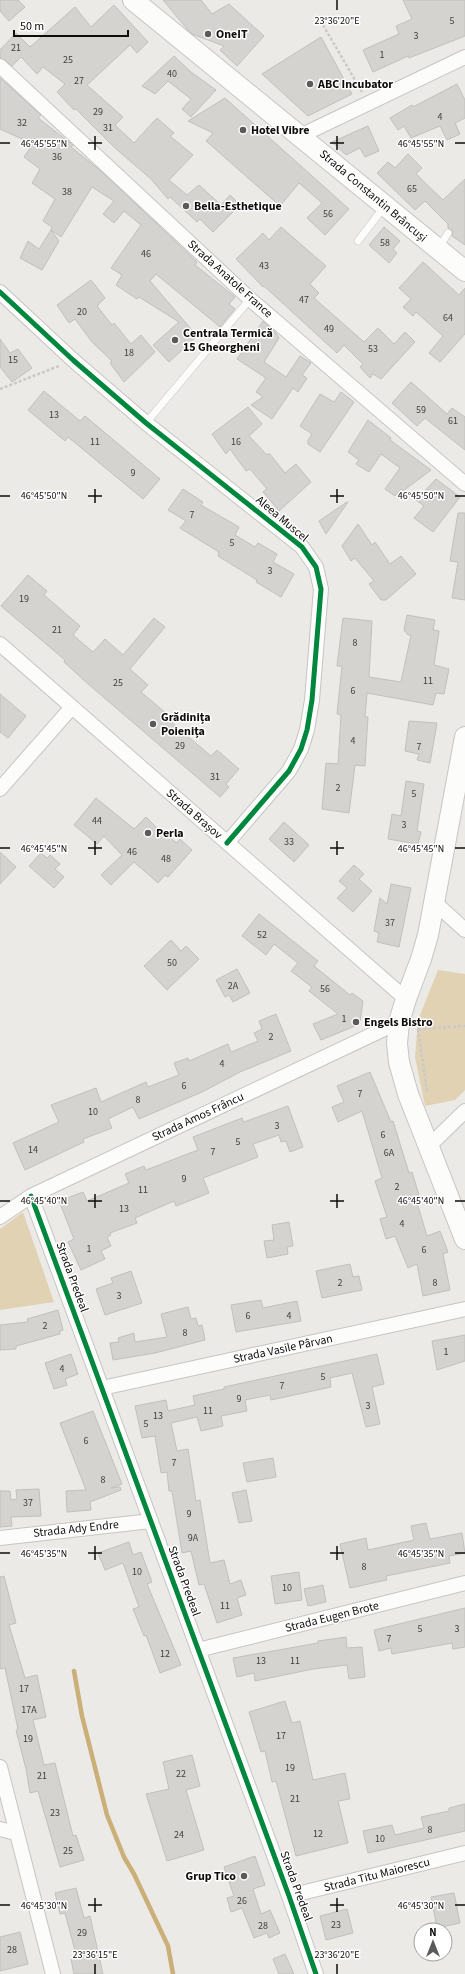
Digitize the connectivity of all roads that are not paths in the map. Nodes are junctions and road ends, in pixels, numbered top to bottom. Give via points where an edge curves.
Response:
1 (133, 0) edge
2 (465, 57) edge
3 (0, 66) edge
4 (300, 136) junction
5 (385, 205) junction
6 (448, 233) dead end
7 (358, 241) dead end
8 (438, 250) junction
9 (465, 271) edge
10 (0, 292) edge
11 (250, 299) junction
12 (146, 423) junction
13 (465, 484) edge
14 (0, 644) edge
15 (72, 707) junction
16 (465, 737) edge
17 (0, 789) edge
18 (227, 843) junction
19 (433, 901) junction
20 (465, 930) edge
21 (406, 999) junction
22 (406, 1026) junction
23 (465, 1111) edge
24 (428, 1147) junction
25 (31, 1196) junction
26 (458, 1211) edge
27 (0, 1217) edge
28 (465, 1239) edge
29 (465, 1309) edge
30 (102, 1388) junction
31 (151, 1521) junction
32 (0, 1538) edge
33 (465, 1583) edge
34 (198, 1650) junction
35 (0, 1767) edge
36 (0, 1829) edge
37 (16, 1833) junction
38 (465, 1853) edge
39 (289, 1896) junction
40 (53, 1974) edge
41 (316, 1974) edge

1 - 4 main road, Strada Constantin Brâncuși
2 - 4 street
3 - 11 street, Strada Anatole France
4 - 5 main road, Strada Constantin Brâncuși
5 - 7 lane
5 - 8 main road, Strada Constantin Brâncuși
6 - 8 lane
8 - 9 main road, Strada Constantin Brâncuși
10 - 12 street, Aleea Muscel via 72,360
11 - 12 lane
11 - 13 street, Strada Anatole France
12 - 18 street, Aleea Muscel via 302,547 316,567 321,589 312,700 301,749 289,771
14 - 15 street, Strada Brașov
15 - 17 street
15 - 18 street, Strada Brașov
16 - 19 main road
18 - 21 street, Strada Brașov
19 - 20 street
19 - 21 main road via 421,959
21 - 22 main road
22 - 24 main road via 397,1043 402,1073
22 - 25 street, Strada Amos Frâncu
23 - 24 street
24 - 26 main road
25 - 27 street, Strada Amos Frâncu
25 - 30 street, Strada Predeal
26 - 28 main road
29 - 30 street, Strada Vasile Pârvan
30 - 31 street, Strada Predeal
31 - 32 street, Strada Ady Endre
31 - 34 street, Strada Predeal
33 - 34 street, Strada Eugen Brote
34 - 39 street, Strada Predeal
35 - 37 street
36 - 37 street
37 - 40 street
38 - 39 street, Strada Titu Maiorescu
39 - 41 street, Strada Predeal

